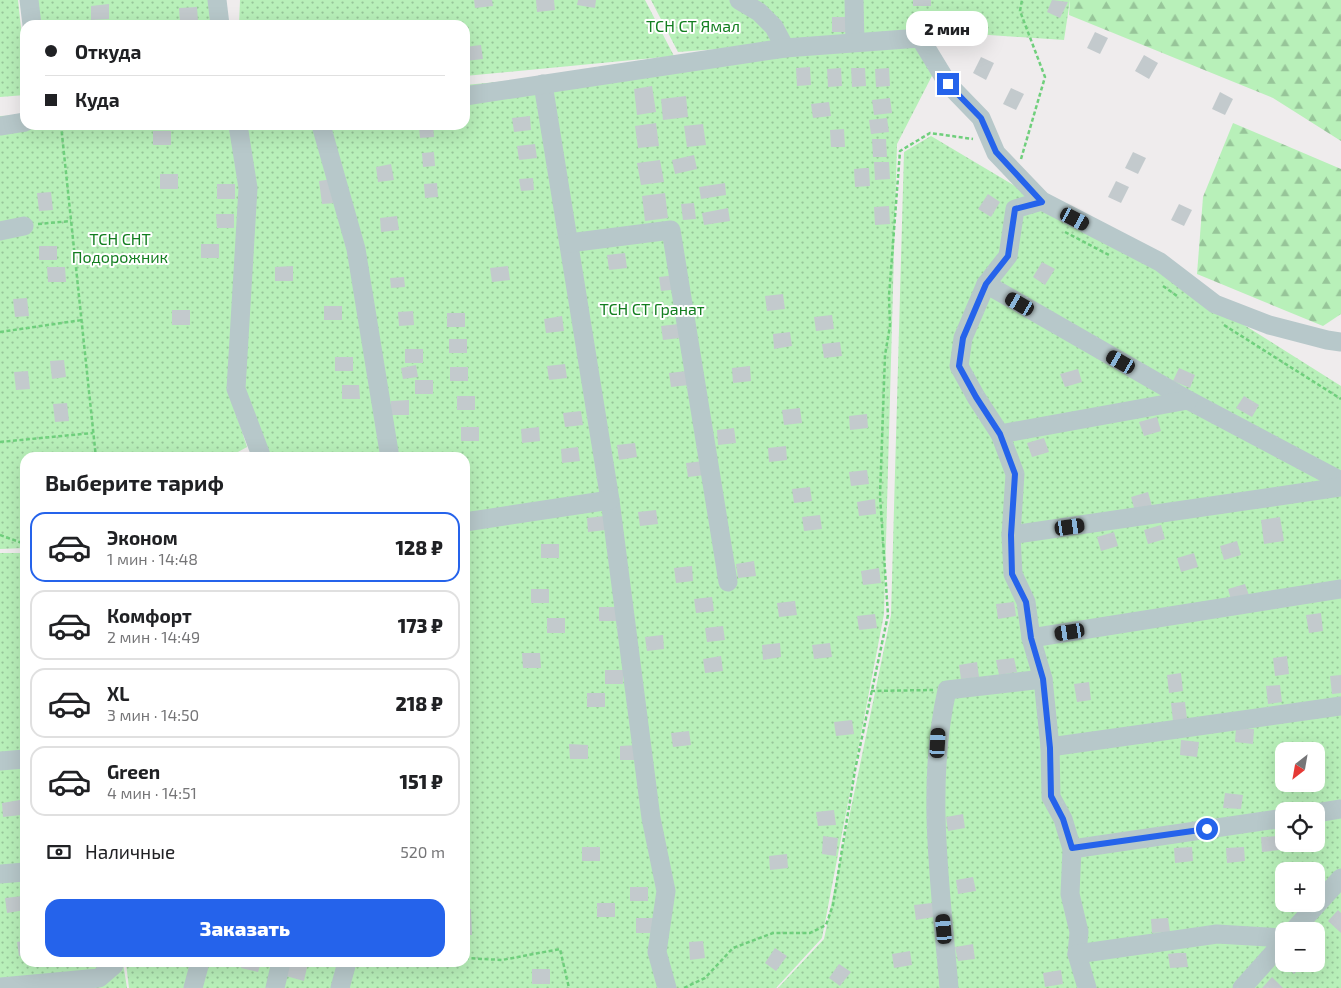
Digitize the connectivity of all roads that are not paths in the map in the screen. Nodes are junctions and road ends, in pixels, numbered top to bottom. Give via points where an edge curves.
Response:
1 (29, 0) edge
2 (217, 0) edge
3 (739, 0) edge
4 (854, 0) edge
5 (31, 20) edge
6 (219, 20) edge
7 (855, 42) junction
8 (785, 48) junction
9 (543, 84) junction
10 (470, 95) edge
11 (20, 123) edge
12 (0, 126) edge
13 (239, 130) edge
14 (322, 130) edge
15 (1042, 202) junction
16 (24, 226) road end
17 (0, 231) edge
18 (569, 243) junction
19 (986, 284) junction
20 (1341, 342) edge
21 (1188, 400) junction
22 (1000, 434) junction
23 (260, 452) edge
24 (389, 452) edge
25 (1341, 481) edge
26 (1341, 487) edge
27 (610, 500) junction
28 (470, 521) edge
29 (1011, 535) junction
30 (728, 582) dead end
31 (1341, 589) edge
32 (1031, 638) junction
33 (1043, 679) junction
34 (1341, 706) edge
35 (1050, 748) junction
36 (20, 759) edge
37 (0, 761) edge
38 (1341, 810) edge
39 (1325, 812) edge
40 (1275, 819) edge
41 (1072, 848) junction
42 (20, 872) edge
43 (0, 874) edge
44 (1341, 878) edge
45 (1301, 922) edge
46 (1275, 939) edge
47 (1275, 950) edge
48 (1077, 954) junction
49 (112, 967) edge
50 (199, 967) edge
51 (280, 967) edge
52 (346, 967) edge
53 (0, 987) edge
54 (194, 988) edge
55 (274, 988) edge
56 (340, 988) edge
57 (667, 988) edge
58 (949, 988) edge
59 (1087, 988) edge
60 (1242, 988) edge

1 - 5 street
2 - 6 street
3 - 8 street via 769,22
4 - 7 street
7 - 8 street
7 - 15 street via 920,38 948,84 981,118 996,152
8 - 9 street
9 - 10 street
9 - 18 street
11 - 12 street
13 - 23 street via 248,188 236,389
14 - 24 street via 356,249
15 - 19 street via 1015,209 1008,256
15 - 20 street via 1160,262 1216,304 1269,324
16 - 17 street
18 - 27 street
18 - 30 street via 671,230
19 - 21 street
19 - 22 street via 963,338 959,366
21 - 22 street
21 - 25 street
22 - 29 street via 1015,474
26 - 29 street
27 - 28 street
27 - 57 street via 651,818 666,892 657,952
29 - 32 street via 1012,574 1026,602
31 - 32 street
32 - 33 street
33 - 35 street
33 - 58 street via 947,690 939,726 935,810
34 - 35 street
35 - 41 street via 1051,796 1063,819
36 - 37 street
38 - 39 street
40 - 41 street
41 - 48 street via 1070,894 1079,932
42 - 43 street
44 - 45 street
46 - 48 street via 1217,934
47 - 60 street
48 - 59 street
49 - 53 street via 99,978
50 - 54 street
51 - 55 street
52 - 56 street

